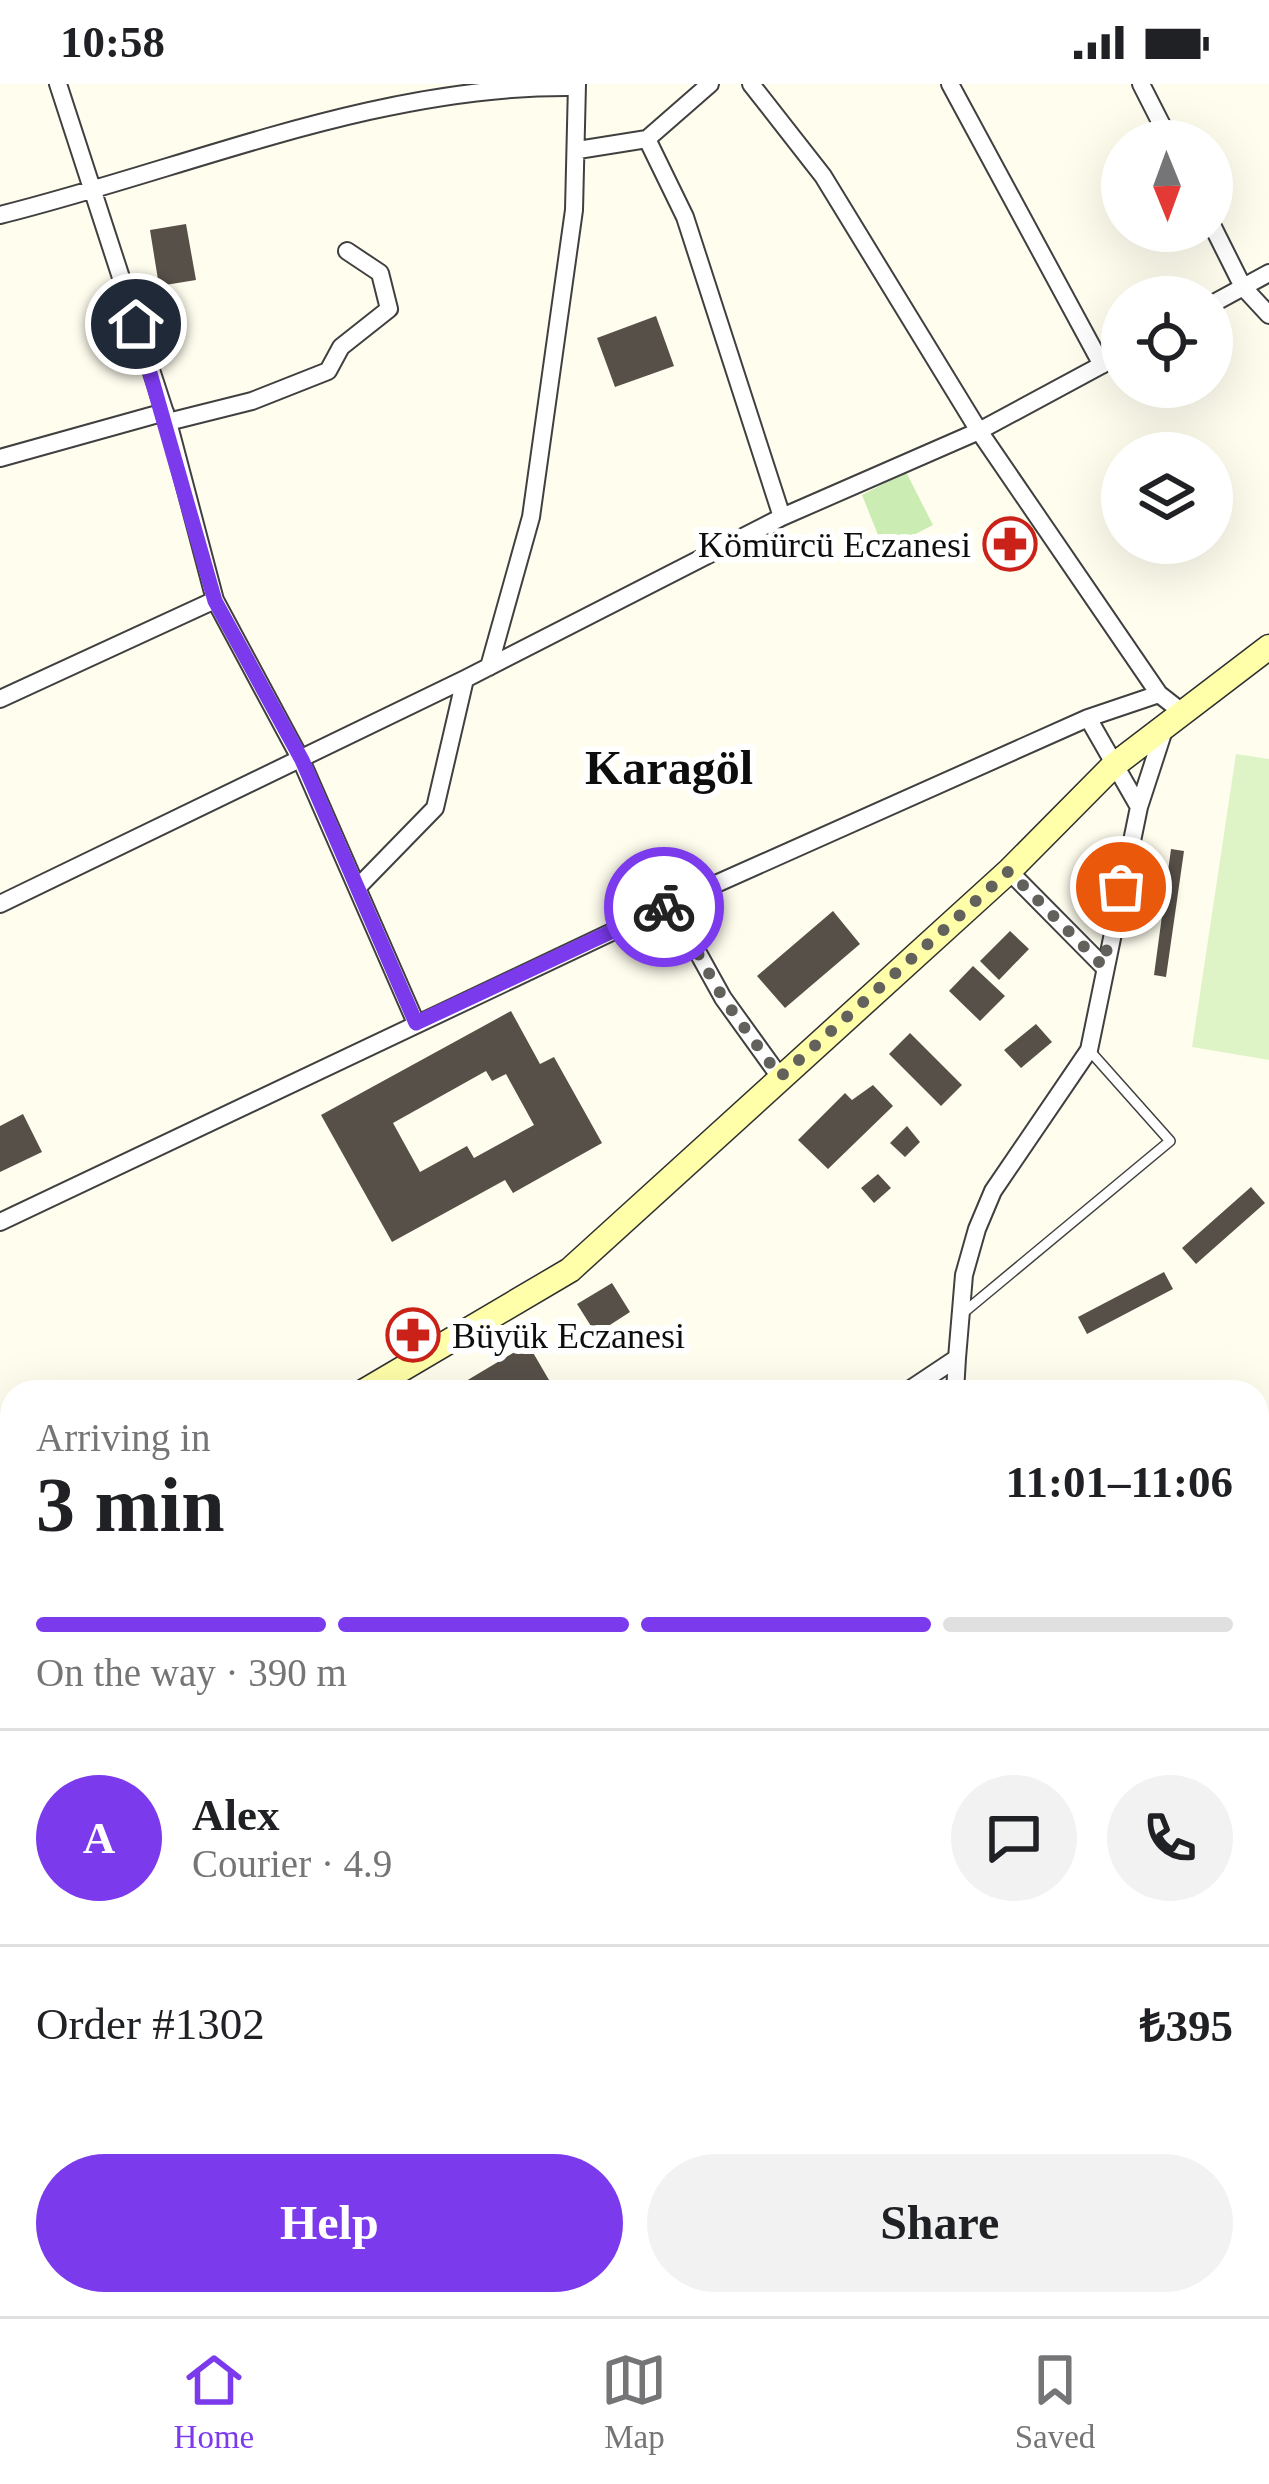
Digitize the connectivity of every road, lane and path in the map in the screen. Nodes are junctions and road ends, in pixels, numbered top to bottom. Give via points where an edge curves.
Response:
1 (58, 84) edge
2 (710, 84) edge
3 (751, 84) edge
4 (950, 84) edge
5 (1141, 84) edge
6 (576, 86) edge
7 (1159, 120) edge
8 (647, 139) junction
9 (578, 150) junction
10 (94, 192) junction
11 (0, 215) edge
12 (347, 251) dead end
13 (1226, 252) edge
14 (1269, 273) edge
15 (1243, 287) junction
16 (1233, 292) edge
17 (1269, 315) edge
18 (1101, 363) edge
19 (1101, 366) edge
20 (166, 417) junction
21 (980, 431) junction
22 (0, 458) edge
23 (782, 517) junction
24 (215, 601) junction
25 (1269, 647) edge
26 (489, 667) junction
27 (465, 679) junction
28 (1160, 694) junction
29 (0, 699) edge
30 (1088, 718) junction
31 (1174, 720) junction
32 (302, 760) junction
33 (1113, 766) junction
34 (1139, 807) junction
35 (1009, 871) junction
36 (357, 888) junction
37 (0, 904) edge
38 (670, 904) junction
39 (1103, 966) junction
40 (416, 1023) junction
41 (1089, 1050) junction
42 (780, 1077) junction
43 (0, 1222) edge
44 (958, 1316) junction
45 (957, 1358) junction
46 (383, 1380) edge
47 (924, 1380) edge
48 (956, 1380) edge

1 - 10 street
2 - 8 street
3 - 21 street via 823,176
4 - 18 street
5 - 7 street
6 - 9 street
6 - 10 street via 379,110
8 - 9 street
8 - 23 street via 686,217
9 - 26 street via 531,517
10 - 11 street
10 - 20 street
12 - 20 street via 382,277 389,308 341,347 328,370 252,400
13 - 15 street
14 - 15 street
15 - 16 street
15 - 17 street
19 - 21 street
20 - 22 street
20 - 24 street
21 - 23 street
21 - 28 street
23 - 26 street
24 - 29 street
24 - 32 street
25 - 31 main road
26 - 27 street
27 - 32 street
27 - 36 street via 435,808
28 - 30 street
28 - 31 street
30 - 33 street
30 - 38 street
31 - 33 main road
31 - 34 street
32 - 36 street
32 - 37 street
33 - 34 street
33 - 35 main road
34 - 39 street
35 - 39 street
35 - 42 main road
36 - 40 street
38 - 40 street
38 - 42 street
39 - 41 street
40 - 43 street
41 - 44 street via 993,1191
41 - 44 lane via 1170,1141
42 - 46 main road via 570,1270
44 - 45 street
45 - 47 street
45 - 48 street

